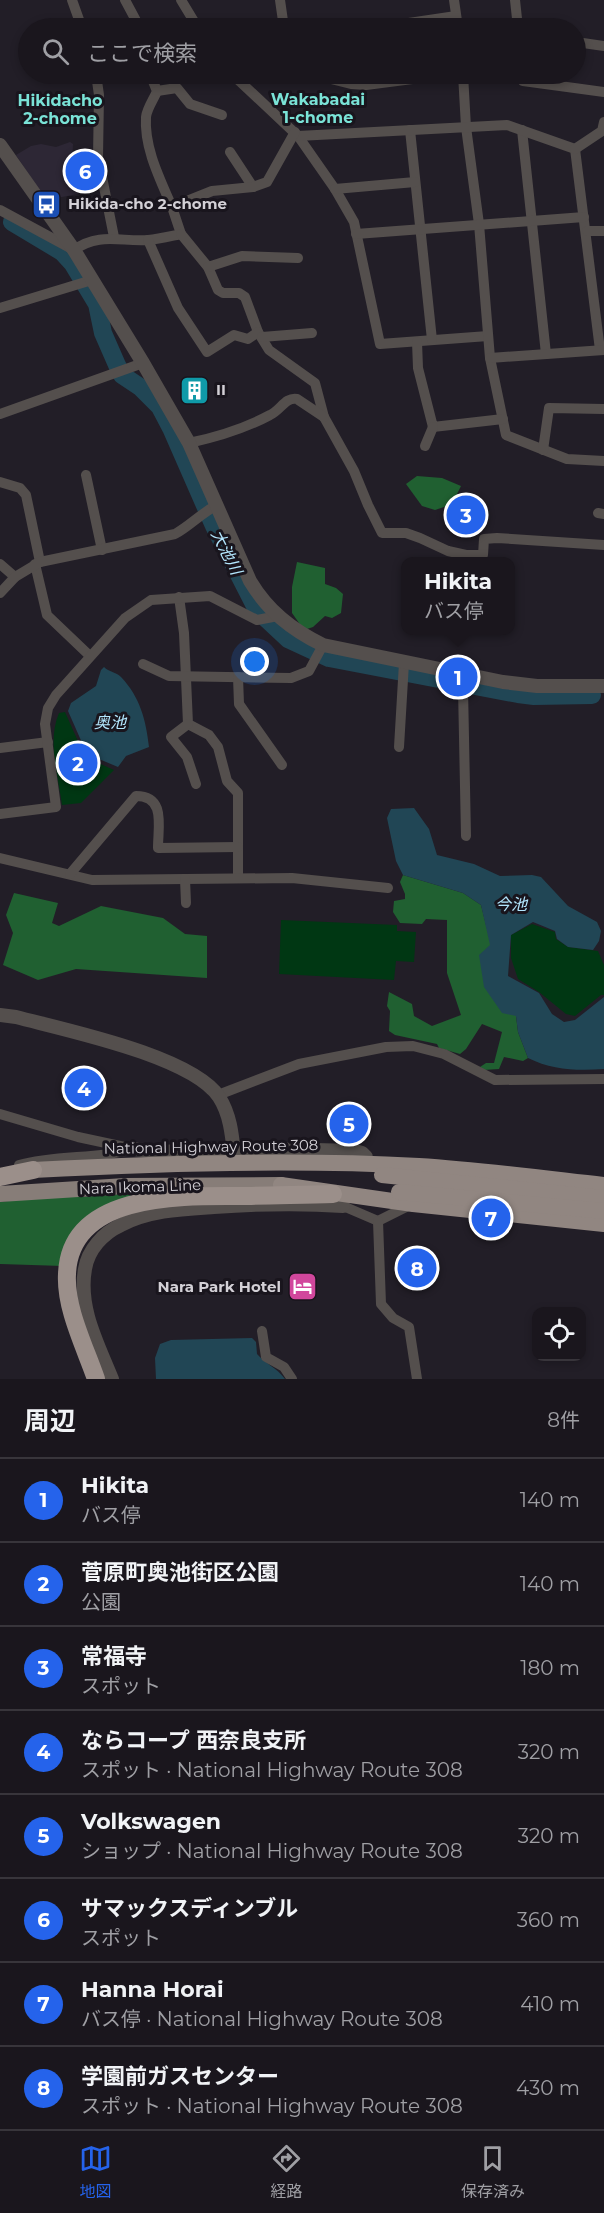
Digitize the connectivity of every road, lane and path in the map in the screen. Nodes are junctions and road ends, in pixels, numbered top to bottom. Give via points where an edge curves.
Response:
1 (72, 0) edge
2 (125, 0) edge
3 (182, 0) edge
4 (279, 0) edge
5 (454, 0) edge
6 (515, 0) edge
7 (456, 16) joint
8 (78, 18) edge
9 (135, 18) edge
10 (192, 18) edge
11 (282, 18) edge
12 (442, 18) edge
13 (517, 18) edge
14 (586, 43) edge
15 (604, 46) edge
16 (98, 84) edge
17 (154, 84) edge
18 (243, 84) edge
19 (464, 84) edge
20 (545, 84) edge
21 (157, 91) junction
22 (604, 92) edge
23 (222, 115) dead end
24 (604, 122) edge
25 (466, 127) junction
26 (410, 130) junction
27 (522, 130) junction
28 (296, 134) junction
29 (575, 149) junction
30 (230, 152) dead end
31 (2, 153) edge
32 (415, 182) junction
33 (253, 187) junction
34 (335, 189) junction
35 (172, 207) junction
36 (0, 210) edge
37 (584, 217) junction
38 (532, 220) junction
39 (479, 224) junction
40 (420, 229) junction
41 (587, 231) junction
42 (604, 231) edge
43 (181, 234) junction
44 (356, 234) junction
45 (114, 237) junction
46 (148, 240) junction
47 (74, 250) junction
48 (298, 258) dead end
49 (208, 267) junction
50 (88, 281) junction
51 (0, 308) edge
52 (312, 333) dead end
53 (260, 335) junction
54 (488, 336) junction
55 (432, 340) junction
56 (417, 342) junction
57 (602, 350) edge
58 (546, 354) junction
59 (490, 358) junction
60 (143, 363) junction
61 (604, 409) edge
62 (0, 414) edge
63 (324, 417) junction
64 (503, 419) junction
65 (433, 427) junction
66 (189, 443) junction
67 (425, 446) dead end
68 (543, 450) junction
69 (604, 461) edge
70 (86, 475) dead end
71 (0, 482) edge
72 (214, 506) junction
73 (604, 544) edge
74 (102, 550) junction
75 (38, 563) junction
76 (0, 564) edge
77 (15, 577) junction
78 (0, 593) edge
79 (179, 597) junction
80 (275, 617) junction
81 (323, 645) junction
82 (90, 656) junction
83 (143, 664) dead end
84 (404, 668) junction
85 (185, 677) junction
86 (238, 677) junction
87 (465, 680) junction
88 (604, 686) edge
89 (188, 724) junction
90 (48, 742) junction
91 (399, 747) dead end
92 (0, 748) edge
93 (282, 765) dead end
94 (196, 783) dead end
95 (0, 814) edge
96 (466, 836) dead end
97 (238, 847) junction
98 (0, 858) edge
99 (70, 874) junction
100 (238, 878) junction
101 (185, 879) junction
102 (388, 888) dead end
103 (186, 903) dead end
104 (0, 1016) edge
105 (604, 1079) edge
106 (218, 1095) junction
107 (0, 1114) edge
108 (134, 1149) junction
109 (234, 1151) junction
110 (366, 1164) junction
111 (33, 1175) junction
112 (2, 1178) edge
113 (281, 1185) junction
114 (604, 1185) edge
115 (339, 1198) junction
116 (604, 1198) edge
117 (412, 1204) junction
118 (604, 1211) edge
119 (378, 1221) junction
120 (604, 1224) edge
121 (262, 1331) dead end
122 (96, 1379) edge
123 (112, 1379) edge
124 (292, 1379) edge
125 (417, 1379) edge

1 - 8 street
2 - 9 street
3 - 10 street
4 - 11 street
5 - 7 street
6 - 13 street
7 - 12 street
14 - 15 street
16 - 45 street via 98,157
17 - 21 street
18 - 28 street
19 - 25 street
20 - 22 street
21 - 23 street via 177,88 190,104
21 - 35 street via 146,114 147,129 153,161
24 - 29 street via 602,131
25 - 26 street
25 - 27 street via 507,125
25 - 39 street
26 - 28 street
26 - 32 street
27 - 29 street
27 - 38 street
28 - 33 street via 267,182
28 - 34 street
29 - 37 street
30 - 33 street
31 - 47 street
32 - 34 street
32 - 40 street
33 - 35 street via 212,191
34 - 44 street via 354,222
35 - 43 street
36 - 47 street
37 - 38 street
37 - 41 street
38 - 39 street
38 - 58 street
39 - 40 street
39 - 54 street
40 - 44 street
40 - 55 street
41 - 42 street
41 - 57 street
43 - 46 street
43 - 49 street
44 - 56 street via 380,344
45 - 46 street
45 - 47 street via 82,244
46 - 53 street via 178,308 207,352 234,335 248,339
47 - 50 street
48 - 49 street via 242,256
49 - 53 street via 221,292 245,297
50 - 51 street
50 - 60 street
52 - 53 street
53 - 63 street via 269,350 315,383
54 - 55 street
54 - 59 street
55 - 56 street
56 - 65 street via 418,368
57 - 58 street
58 - 59 street
59 - 64 street
60 - 62 street
60 - 66 street
61 - 68 street via 549,408
63 - 66 street via 293,398 261,420 218,437
63 - 73 street via 382,533 406,533 466,555 483,555 484,539
64 - 65 street
64 - 68 street via 506,435
65 - 67 street
66 - 72 street
68 - 69 street via 567,459
70 - 74 street
71 - 75 street via 20,488 26,495
72 - 74 street via 175,534
72 - 80 street via 250,581
74 - 75 street
75 - 77 street
75 - 82 street via 47,615
76 - 77 street
77 - 78 street
79 - 80 street via 210,596 257,620
79 - 82 street via 151,600 124,618
79 - 85 street
80 - 81 street
81 - 84 street
81 - 86 street via 309,671 291,678
82 - 90 street via 48,708
83 - 85 street via 169,676
84 - 87 street
84 - 91 street
85 - 86 street
85 - 89 street
86 - 93 street via 239,704
87 - 88 street
87 - 96 street
89 - 94 street via 171,737 187,757
89 - 97 street via 209,735 218,747 227,781 238,793
90 - 92 street
90 - 95 street via 56,807
97 - 99 street via 158,848 155,802 147,796 136,796
97 - 100 street
98 - 99 street
99 - 101 street via 93,880
100 - 101 street
100 - 102 street via 292,878
101 - 103 street
104 - 106 street via 113,1042 179,1066
105 - 106 street via 495,1080 444,1054 413,1046 299,1064
106 - 109 street via 231,1129
107 - 108 street
108 - 109 street
108 - 112 street via 112,1155 35,1160
109 - 110 street via 355,1151 366,1157
110 - 111 highway, National Highway Route 308 via 204,1162
110 - 114 highway, National Highway Route 308
111 - 112 highway
111 - 116 highway, National Highway Route 308 via 281,1170 376,1175
112 - 113 main road, Nara Ikoma Line via 125,1186
113 - 115 highway
113 - 118 highway via 423,1193
115 - 117 highway
115 - 119 street
115 - 122 highway via 164,1198 125,1206 99,1218 74,1245 67,1273 71,1305
115 - 123 street via 285,1204 238,1202 182,1209 139,1217 111,1230 92,1251 83,1285 89,1321
117 - 119 street
117 - 120 highway
119 - 125 street via 381,1305 409,1327
121 - 124 street via 266,1357 284,1367

